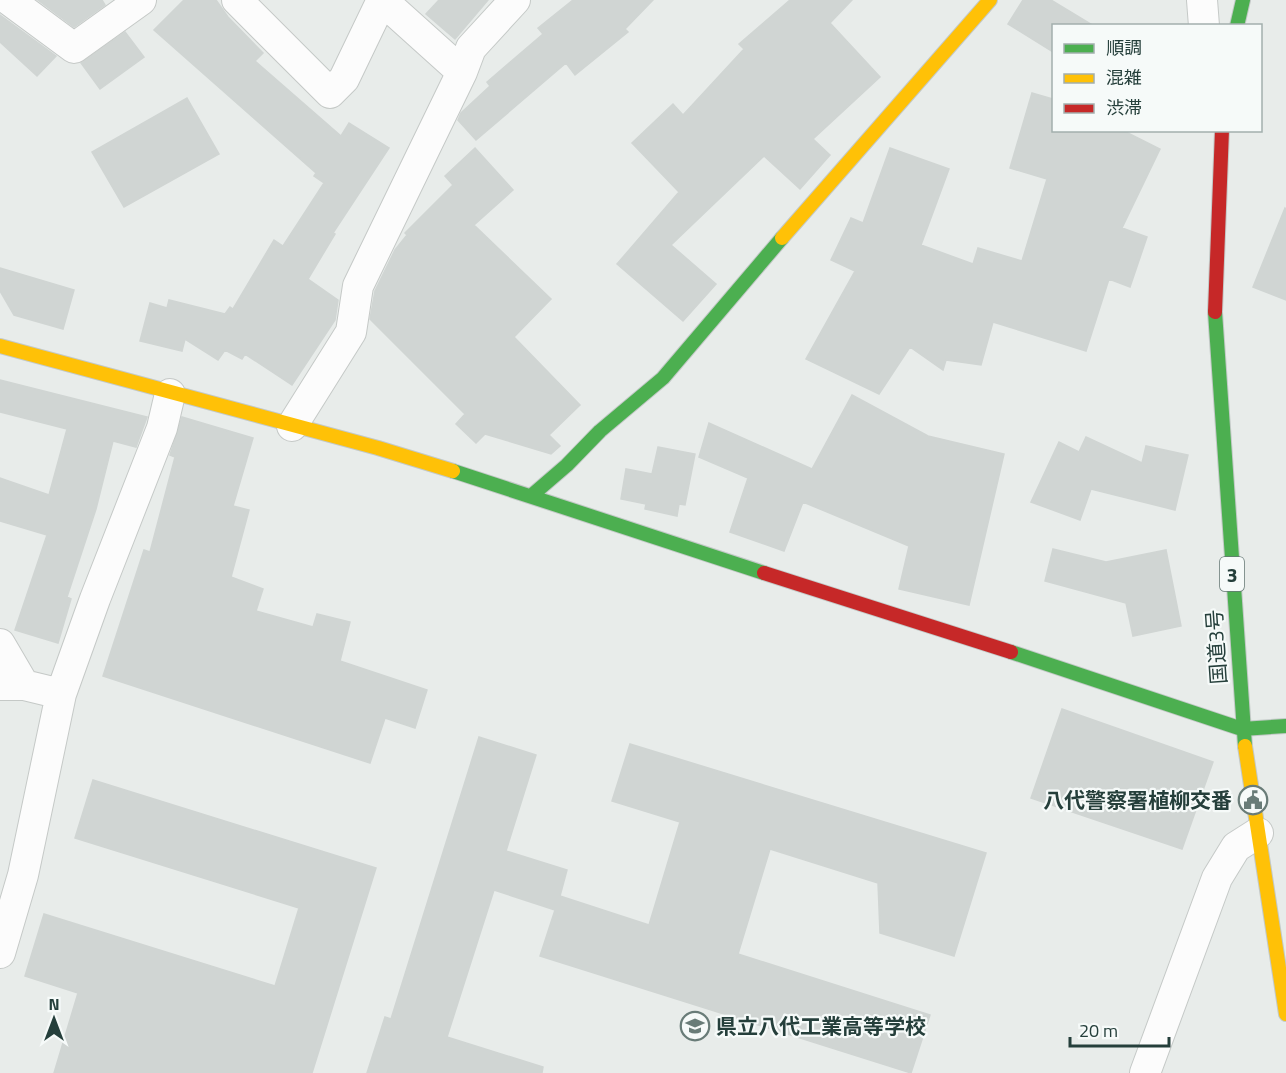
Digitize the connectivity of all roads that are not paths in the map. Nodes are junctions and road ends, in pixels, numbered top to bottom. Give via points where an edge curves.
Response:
1 (9, 0) edge
2 (141, 0) edge
3 (237, 0) edge
4 (382, 0) edge
5 (515, 0) edge
6 (990, 0) edge
7 (1202, 0) edge
8 (1243, 0) edge
9 (1204, 24) edge
10 (1237, 24) edge
11 (462, 72) junction
12 (1222, 132) edge
13 (0, 346) edge
14 (170, 394) junction
15 (292, 426) junction
16 (531, 496) junction
17 (0, 644) edge
18 (12, 685) edge
19 (61, 694) junction
20 (1286, 726) edge
21 (1242, 729) junction
22 (1258, 833) junction
23 (0, 953) edge
24 (1286, 1014) edge
25 (1145, 1073) edge

1 - 2 street via 74,48
3 - 4 street via 330,93 344,79
4 - 11 street
5 - 11 street via 471,48
6 - 16 main road via 663,378
7 - 9 street
8 - 10 main road
11 - 15 street via 358,286 351,332
12 - 21 main road, 国道3号 / 3 via 1215,307
13 - 14 main road
14 - 15 main road
14 - 19 street via 162,428
15 - 16 main road via 378,448
16 - 21 main road
17 - 18 street
18 - 19 street
19 - 23 street via 23,875
20 - 21 main road
21 - 22 main road, 国道3号 / 3
22 - 24 main road, 国道3号 / 3
22 - 25 street via 1236,847 1217,878

